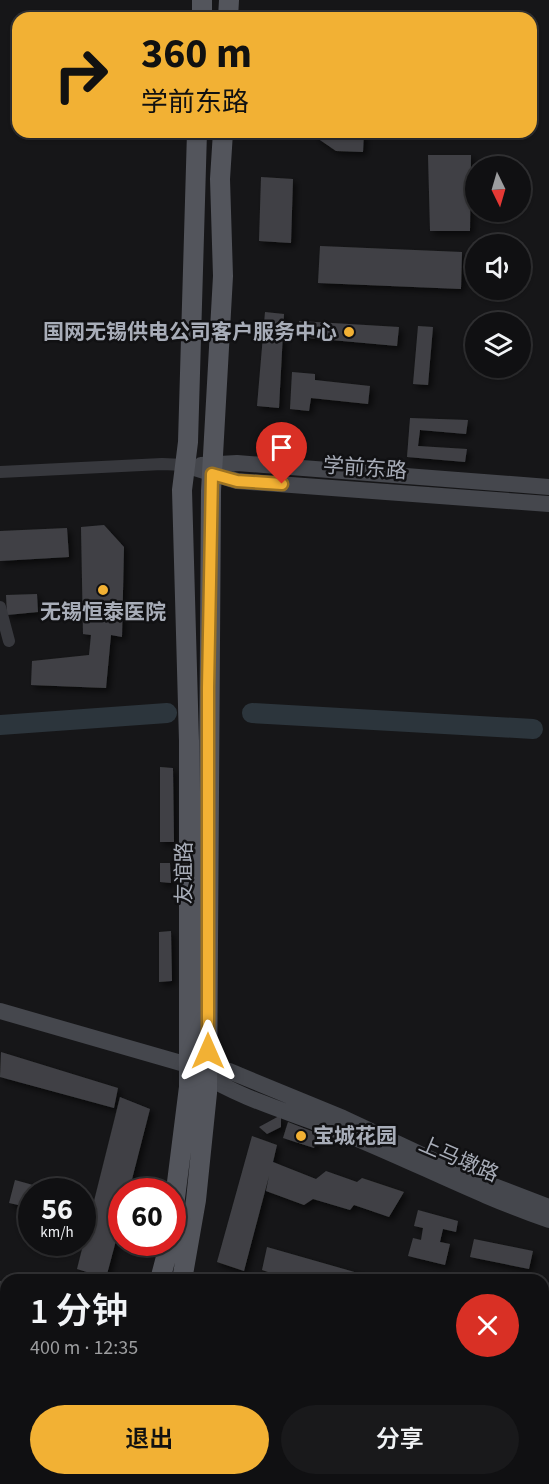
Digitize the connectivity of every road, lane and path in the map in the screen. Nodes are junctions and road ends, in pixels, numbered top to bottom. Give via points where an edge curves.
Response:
1 (197, 138) edge
2 (223, 138) edge
3 (185, 465) junction
4 (213, 469) junction
5 (0, 472) edge
6 (549, 487) edge
7 (549, 504) edge
8 (0, 607) edge
9 (9, 641) dead end
10 (0, 1011) edge
11 (201, 1070) junction
12 (178, 1178) edge
13 (549, 1207) edge
14 (549, 1220) edge
15 (166, 1256) edge
16 (162, 1274) edge
17 (183, 1274) edge

1 - 3 main road, 友谊路
2 - 4 main road, 友谊路 via 223,276
3 - 4 street, 学前东路
3 - 5 street
3 - 11 main road, 友谊路 via 182,490
4 - 6 street, 学前东路 via 237,463
4 - 7 street, 学前东路 via 237,481
4 - 11 main road, 友谊路
8 - 9 street
10 - 11 street, 上马墩路
11 - 12 main road, 友谊路 via 189,1087
11 - 13 street, 上马墩路 via 240,1075
11 - 14 street, 上马墩路 via 227,1090 339,1131 461,1186
11 - 17 main road, 友谊路 via 196,1200
15 - 16 main road

